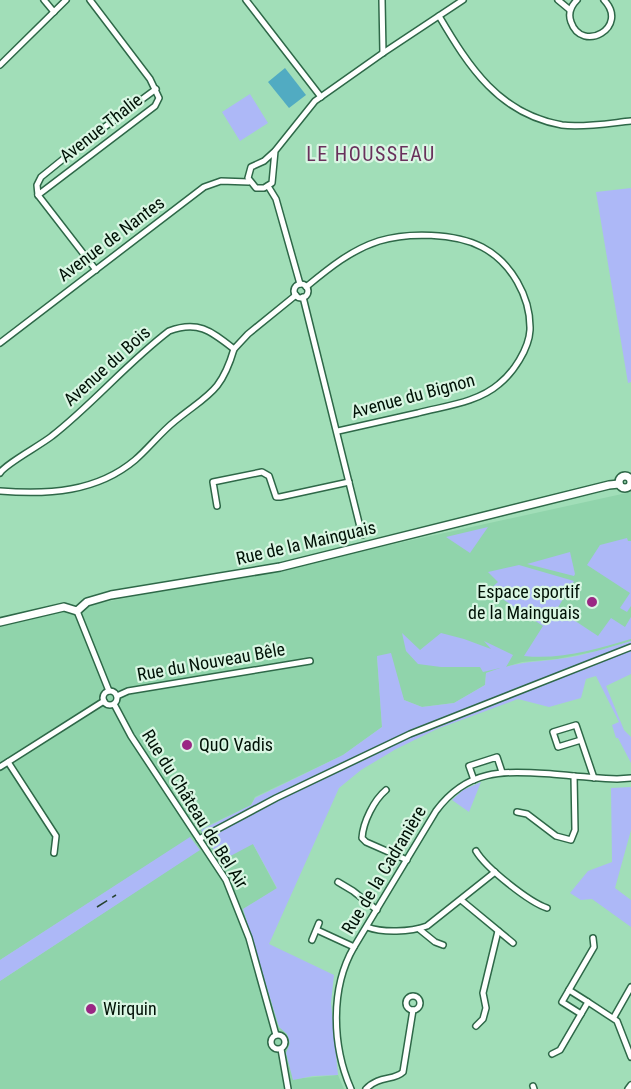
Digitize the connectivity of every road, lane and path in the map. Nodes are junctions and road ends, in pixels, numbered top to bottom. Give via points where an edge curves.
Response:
1 (44, 0) edge
2 (66, 0) edge
3 (90, 0) edge
4 (246, 0) edge
5 (382, 0) edge
6 (464, 0) edge
7 (558, 0) edge
8 (577, 0) edge
9 (604, 0) edge
10 (570, 10) junction
11 (54, 12) junction
12 (439, 16) junction
13 (383, 53) junction
14 (0, 65) edge
15 (156, 89) junction
16 (321, 97) junction
17 (631, 122) edge
18 (275, 151) junction
19 (261, 162) junction
20 (273, 170) junction
21 (249, 182) junction
22 (268, 186) junction
23 (38, 195) junction
24 (96, 270) junction
25 (303, 286) junction
26 (296, 295) junction
27 (303, 297) junction
28 (0, 343) edge
29 (234, 349) junction
30 (338, 432) junction
31 (0, 473) edge
32 (630, 477) edge
33 (349, 482) junction
34 (619, 484) junction
35 (630, 486) edge
36 (0, 491) edge
37 (217, 506) dead end
38 (362, 535) dead end
39 (77, 610) junction
40 (0, 622) edge
41 (631, 647) edge
42 (310, 661) dead end
43 (109, 691) junction
44 (117, 696) junction
45 (104, 701) junction
46 (114, 704) junction
47 (581, 740) junction
48 (8, 762) junction
49 (0, 767) edge
50 (502, 772) junction
51 (574, 776) junction
52 (594, 778) junction
53 (631, 778) edge
54 (474, 780) junction
55 (386, 790) dead end
56 (516, 812) dead end
57 (200, 839) junction
58 (476, 851) dead end
59 (54, 853) dead end
60 (407, 860) junction
61 (495, 873) junction
62 (338, 882) dead end
63 (461, 900) junction
64 (547, 908) dead end
65 (377, 910) junction
66 (320, 923) dead end
67 (367, 927) junction
68 (419, 929) junction
69 (316, 930) junction
70 (498, 931) junction
71 (593, 938) dead end
72 (312, 940) dead end
73 (513, 943) dead end
74 (443, 945) dead end
75 (354, 947) junction
76 (631, 987) edge
77 (569, 990) junction
78 (588, 1002) junction
79 (413, 1010) dead end
80 (581, 1014) junction
81 (614, 1017) junction
82 (476, 1026) dead end
83 (276, 1035) junction
84 (281, 1049) junction
85 (552, 1054) dead end
86 (631, 1057) edge
87 (631, 1085) edge
88 (288, 1089) edge
89 (351, 1089) edge
90 (366, 1089) edge
91 (628, 1089) edge

1 - 11 street
2 - 11 street
3 - 15 street, Avenue Thalie
4 - 16 street
5 - 13 street
6 - 12 street
7 - 10 street
8 - 10 street
9 - 10 street via 611,9 611,22 595,36 581,35 575,30
11 - 14 street
12 - 13 street
12 - 17 street via 480,80 511,105 564,125
13 - 16 street
15 - 23 street via 41,177
15 - 23 street, Avenue Thalie via 159,98 155,106
16 - 18 street
18 - 19 street
18 - 20 street
19 - 20 street
19 - 21 street via 249,170
20 - 22 street via 274,179
21 - 22 street via 260,189
21 - 24 street, Avenue de Nantes via 221,181 204,187
22 - 25 street via 276,199
23 - 24 street
24 - 28 street, Avenue de Nantes
25 - 26 street via 295,289
25 - 27 street via 308,293
25 - 30 street, Avenue du Bignon via 365,247 421,235 468,241 483,248 501,260 524,296 530,331 525,350 499,384 481,396 456,404
26 - 27 street
26 - 29 street
27 - 30 street
29 - 31 street, Avenue du Bois via 198,327 185,325 169,331 53,436 3,467
29 - 36 street via 216,390 174,422 134,461 109,477 62,491
30 - 33 street
32 - 34 street via 621,478
32 - 35 street
33 - 37 street via 280,498 273,493 269,476 262,472 213,482
33 - 38 street
34 - 35 street via 624,488
34 - 39 street, Rue de la Mainguais via 280,567 111,595 87,602
39 - 40 street, Rue de la Mainguais via 64,607
39 - 43 street
41 - 57 street via 410,734
42 - 44 street, Rue du Nouveau Bêle
43 - 44 street
43 - 45 street
44 - 46 street
45 - 46 street
45 - 48 street
46 - 57 street, Rue du Château de Bel Air
47 - 47 street via 576,725 553,732 558,747
47 - 52 street
48 - 49 street
48 - 59 street via 56,836
50 - 51 street, Rue de la Cadranière
50 - 54 street, Rue de la Cadranière
50 - 54 street via 497,757 469,766
51 - 52 street, Rue de la Cadranière
51 - 56 street via 575,830 571,840 556,836 527,814
52 - 53 street, Rue de la Cadranière
54 - 60 street, Rue de la Cadranière via 441,805
55 - 60 street via 378,797 362,838
57 - 83 street, Rue du Château de Bel Air via 238,908
58 - 61 street
60 - 65 street, Rue de la Cadranière
61 - 63 street
61 - 64 street
62 - 65 street
63 - 68 street
63 - 70 street
65 - 67 street, Rue de la Cadranière
66 - 69 street
67 - 68 street
67 - 75 street, Rue de la Cadranière
68 - 74 street
69 - 72 street
69 - 75 street
70 - 73 street
70 - 82 street via 483,993 486,1008
71 - 77 street via 594,947
75 - 89 street, Rue de la Cadranière via 343,970 337,1001 340,1053
76 - 81 street
77 - 78 street
77 - 80 street via 562,1002
78 - 80 street
78 - 81 street
79 - 90 street via 403,1072 376,1080
80 - 85 street via 560,1050
81 - 86 street
83 - 84 street via 285,1040
83 - 84 street via 271,1045
84 - 88 street
87 - 91 street

